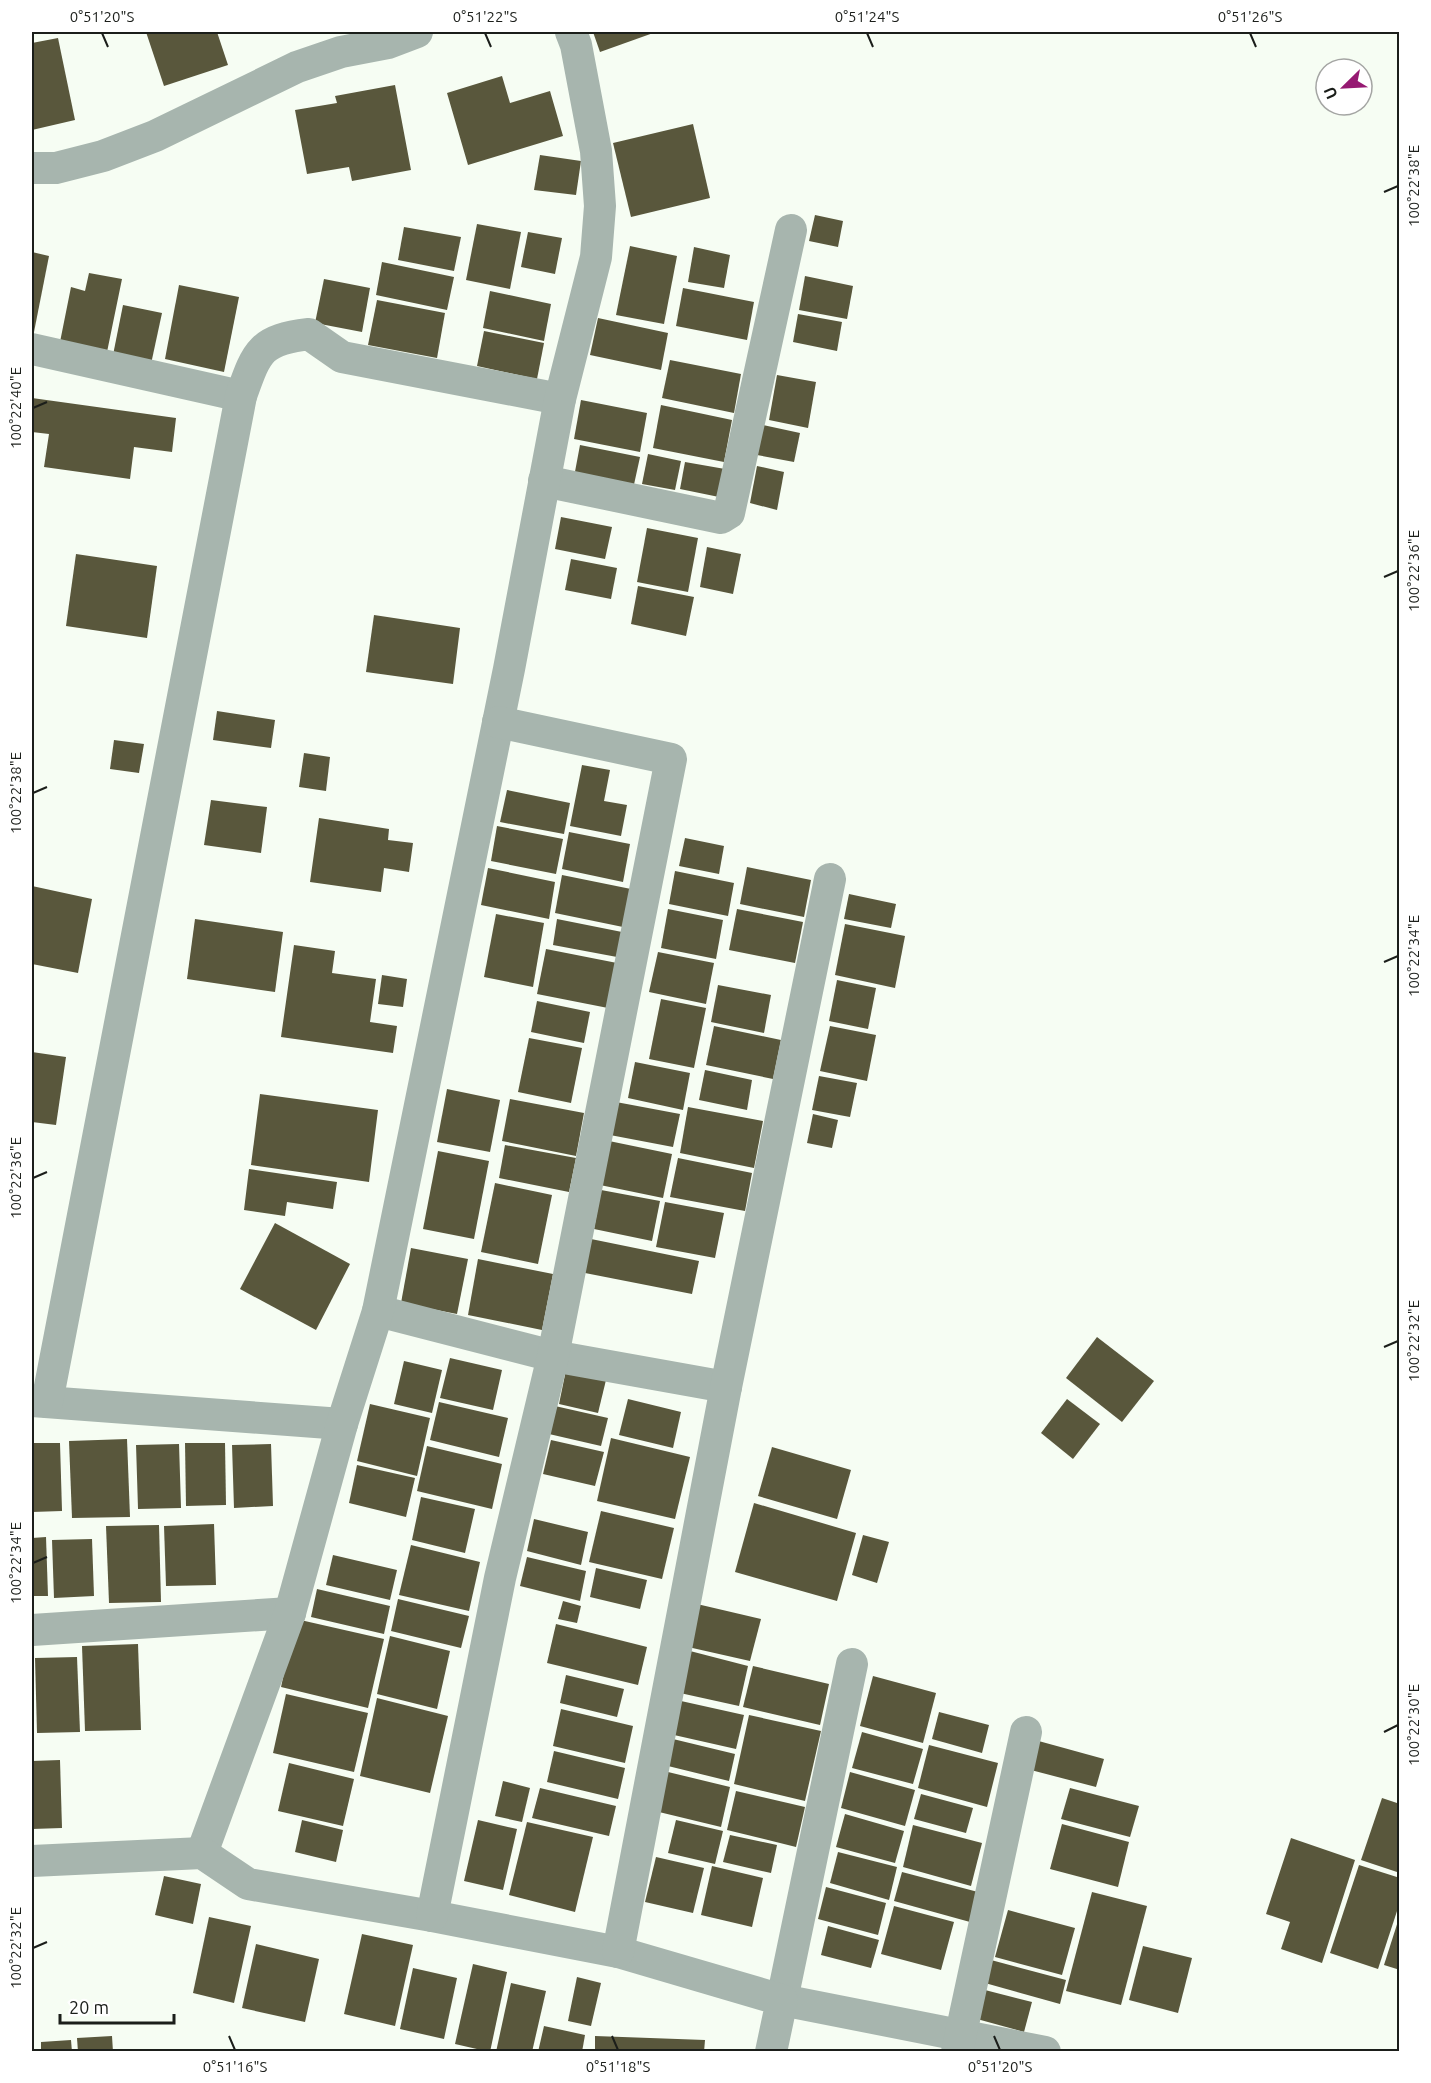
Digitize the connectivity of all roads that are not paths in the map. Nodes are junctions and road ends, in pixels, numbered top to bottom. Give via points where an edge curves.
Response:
1 (417, 32) edge
2 (572, 32) edge
3 (32, 168) edge
4 (791, 230) dead end
5 (32, 349) edge
6 (241, 396) junction
7 (560, 399) junction
8 (544, 481) junction
9 (498, 722) junction
10 (830, 879) dead end
11 (378, 1311) junction
12 (553, 1356) junction
13 (726, 1387) junction
14 (39, 1401) edge
15 (342, 1424) junction
16 (290, 1613) junction
17 (32, 1630) edge
18 (852, 1664) dead end
19 (1026, 1732) dead end
20 (202, 1852) junction
21 (32, 1861) edge
22 (432, 1916) junction
23 (618, 1952) junction
24 (782, 2000) junction
25 (959, 2044) edge
26 (771, 2052) edge
27 (1045, 2052) edge

1 - 3 street via 297,67 154,136 103,156 57,168
2 - 7 street via 596,151 600,206 596,257
4 - 8 street via 729,513 721,518
5 - 6 street
6 - 7 street via 265,347 282,338 309,334 342,357
6 - 14 street
7 - 8 street
8 - 9 street
9 - 11 street
9 - 12 street via 671,759
10 - 13 street
11 - 12 street
11 - 15 street
12 - 13 street
12 - 22 street via 500,1578
13 - 23 street
14 - 15 street
15 - 16 street
16 - 17 street
16 - 20 street
18 - 24 street
19 - 25 street
20 - 21 street
20 - 22 street via 248,1884
22 - 23 street
23 - 24 street
24 - 25 street
24 - 26 street
25 - 27 street

